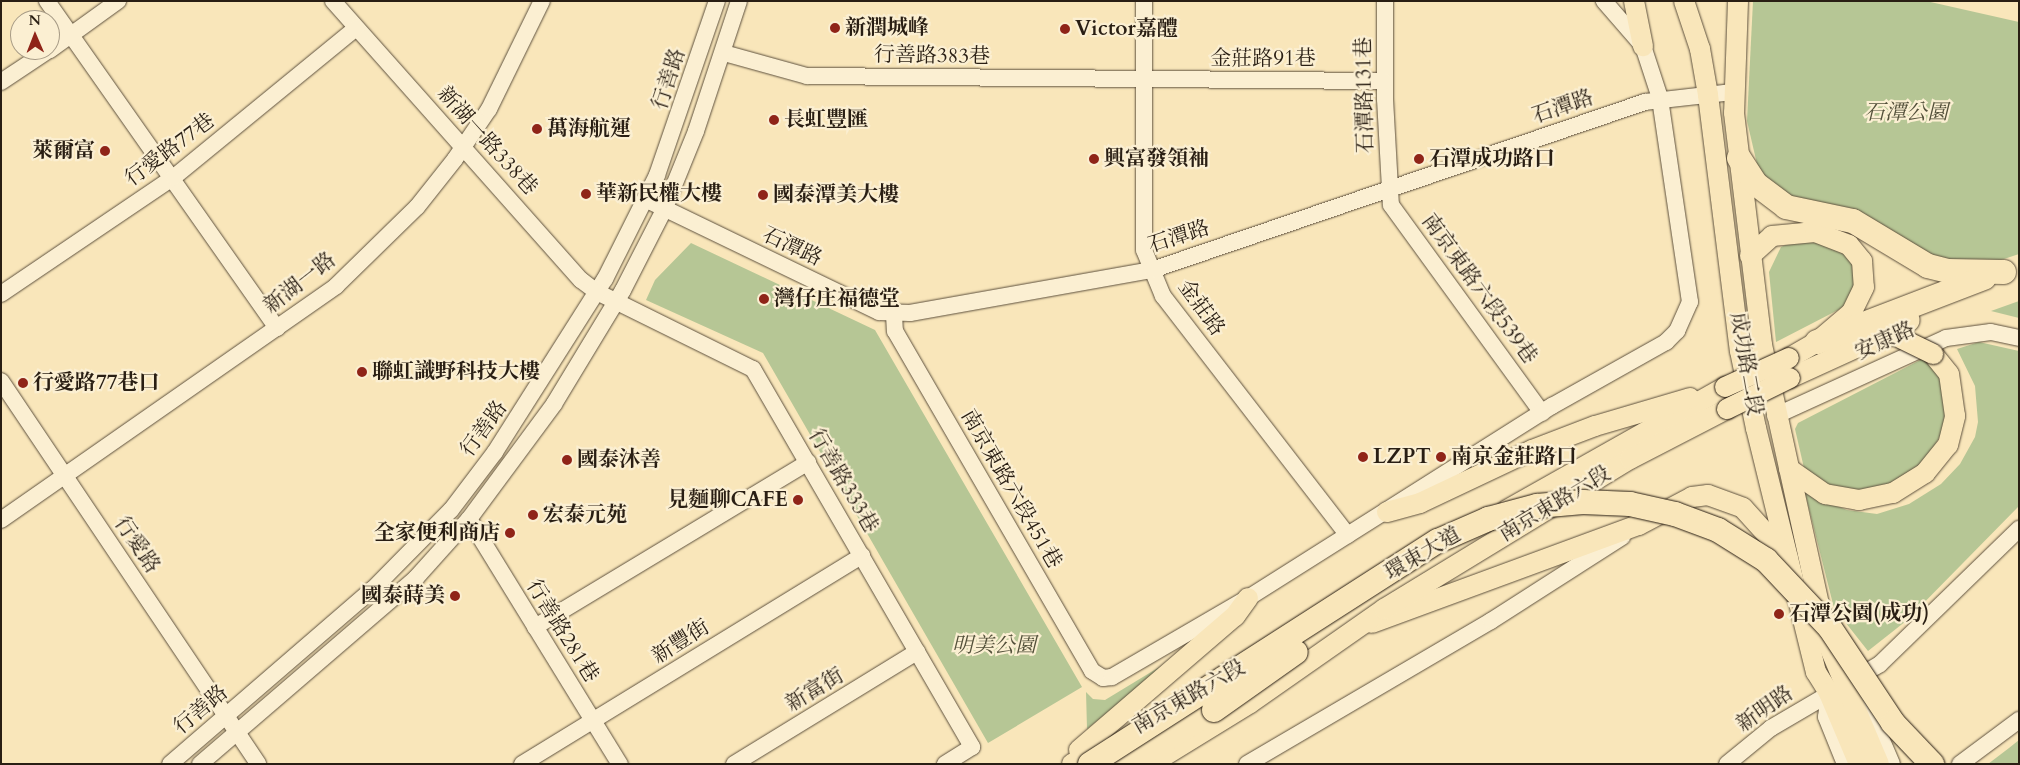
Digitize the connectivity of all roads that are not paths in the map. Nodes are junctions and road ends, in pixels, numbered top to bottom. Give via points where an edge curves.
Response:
1 (47, 1) edge
2 (118, 1) edge
3 (333, 1) edge
4 (542, 1) edge
5 (717, 1) edge
6 (739, 1) edge
7 (1144, 1) edge
8 (1385, 1) edge
9 (1604, 1) edge
10 (1634, 1) edge
11 (1684, 1) edge
12 (1738, 1) edge
13 (356, 28) junction
14 (70, 35) junction
15 (60, 42) edge
16 (1643, 46) junction
17 (724, 53) junction
18 (35, 60) edge
19 (1142, 81) junction
20 (1384, 81) junction
21 (1, 82) edge
22 (1733, 92) junction
23 (1708, 94) junction
24 (1660, 98) junction
25 (464, 147) junction
26 (1739, 158) junction
27 (174, 177) junction
28 (1390, 188) junction
29 (645, 199) junction
30 (664, 210) junction
31 (1750, 256) junction
32 (1152, 270) junction
33 (2014, 272) edge
34 (597, 292) junction
35 (1, 294) edge
36 (616, 301) junction
37 (894, 314) junction
38 (277, 328) junction
39 (2019, 338) edge
40 (1875, 339) junction
41 (1817, 342) junction
42 (1, 381) edge
43 (1725, 388) junction
44 (1542, 413) junction
45 (1775, 416) junction
46 (808, 462) junction
47 (1789, 469) junction
48 (64, 476) junction
49 (1387, 512) junction
50 (469, 519) junction
51 (1, 520) edge
52 (1639, 525) junction
53 (2019, 529) edge
54 (1348, 535) junction
55 (862, 556) junction
56 (1789, 558) junction
57 (1248, 598) junction
58 (1363, 625) junction
59 (534, 627) junction
60 (917, 652) junction
61 (1838, 689) junction
62 (228, 715) junction
63 (1850, 716) junction
64 (593, 720) junction
65 (2019, 720) edge
66 (239, 732) junction
67 (170, 764) edge
68 (200, 764) edge
69 (258, 764) edge
70 (522, 764) edge
71 (620, 764) edge
72 (734, 764) edge
73 (945, 764) edge
74 (1066, 764) edge
75 (1072, 764) edge
76 (1090, 764) edge
77 (1125, 764) edge
78 (1151, 764) edge
79 (1248, 764) edge
80 (1727, 764) edge
81 (1845, 764) edge
82 (1859, 764) edge
83 (1879, 764) edge
84 (1892, 764) edge
85 (1933, 764) edge
86 (1960, 764) edge

1 - 14 street
2 - 14 street
3 - 13 street, 新湖一路338巷
4 - 25 street, 新湖一路 via 490,109
5 - 29 street, 行善路 via 674,134
6 - 17 street, 行善路
7 - 19 street, 金莊路
8 - 20 street, 石潭路131巷
9 - 16 street
10 - 16 main road
11 - 23 main road, 成功路二段 via 1700,50
12 - 22 main road, 成功路二段
13 - 25 street, 新湖一路338巷
13 - 27 street, 行愛路77巷
14 - 15 street
14 - 27 street
16 - 24 street
17 - 19 street, 行善路383巷 via 807,76
17 - 30 street, 行善路
18 - 21 street
19 - 20 street, 金莊路91巷
19 - 32 street, 金莊路 via 1144,250
20 - 28 street, 石潭路131巷
22 - 23 street, 石潭路
22 - 26 main road, 成功路二段
23 - 24 street, 石潭路
23 - 56 main road, 成功路二段 via 1740,351
24 - 28 street, 石潭路
24 - 44 street via 1690,302 1686,317 1666,342
25 - 34 street, 新湖一路338巷 via 581,280
25 - 38 street, 新湖一路 via 417,207 336,286
26 - 31 main road, 成功路二段
26 - 33 highway via 1756,184 1786,207 1853,221 1928,266 1948,271
27 - 35 street, 行愛路77巷
27 - 38 street
28 - 32 street, 石潭路
28 - 44 street, 南京東路六段539巷 via 1391,205
29 - 30 street, 石潭路
29 - 34 street, 行善路
30 - 36 street, 行善路
30 - 37 street, 石潭路 via 880,312
31 - 41 main road via 1772,236 1798,231 1839,239 1858,254 1865,273 1861,297 1852,312
31 - 45 main road, 成功路二段
32 - 37 street, 石潭路
32 - 54 street, 金莊路 via 1163,296
33 - 40 highway via 1887,328
33 - 41 highway
34 - 36 street, 新湖一路338巷
34 - 62 street, 行善路 via 530,402 451,510 373,589
36 - 46 street, 行善路333巷 via 753,368
36 - 50 street, 行善路 via 554,404
37 - 57 street, 南京東路六段451巷 via 895,331 1092,671 1103,678
38 - 48 street, 新湖一路
39 - 45 street, 安康路 via 1991,332 1946,338
40 - 47 main road, bridge via 1900,338 1933,354 1949,374 1955,416 1948,445 1925,474 1893,493 1859,500 1825,494
40 - 58 main road, 南京東路六段, bridge via 1727,409 1622,464
41 - 43 main road, bridge
42 - 48 street, 行愛路
43 - 49 main road via 1595,426 1532,450 1420,503
43 - 75 main road, 南京東路六段 via 1434,553 1313,631
44 - 49 street
45 - 47 main road, 成功路二段
46 - 55 street, 行善路333巷
46 - 59 street
47 - 61 main road, 成功路二段
48 - 51 street, 新湖一路
48 - 62 street, 行愛路
49 - 54 street
50 - 59 street, 行善路281巷
50 - 66 street, 行善路 via 408,584
52 - 56 main road via 1675,505 1708,495 1728,500 1748,512
52 - 58 main road via 1388,620
52 - 79 street via 1491,622
53 - 61 street via 1880,664
54 - 57 street
55 - 60 street, 行善路333巷
55 - 64 street, 新豐街
56 - 61 main road, 成功路二段 via 1816,672
57 - 74 main road via 1235,616 1168,670
58 - 78 main road, 南京東路六段
59 - 64 street, 行善路281巷
60 - 72 street, 新富街
60 - 73 street, 行善路333巷 via 972,747
61 - 63 main road, 成功路二段
61 - 80 street, 新明路 via 1771,728
61 - 81 street via 1826,717
61 - 84 street via 1866,703
62 - 66 street, 行愛路
62 - 67 street, 行善路
63 - 82 main road
63 - 83 main road
64 - 70 street, 新豐街
64 - 71 street, 行善路281巷
65 - 86 street
66 - 68 street, 行善路
66 - 69 street, 行愛路
76 - 85 highway, 環東大道, bridge via 1438,541 1488,519 1537,506 1583,502 1630,504 1675,514 1718,530 1766,560 1830,628 1893,723
77 - 85 highway, 環東大道, bridge via 1214,710 1466,536 1512,517 1582,508 1661,516 1704,530 1760,558 1795,587 1832,629 1892,722

